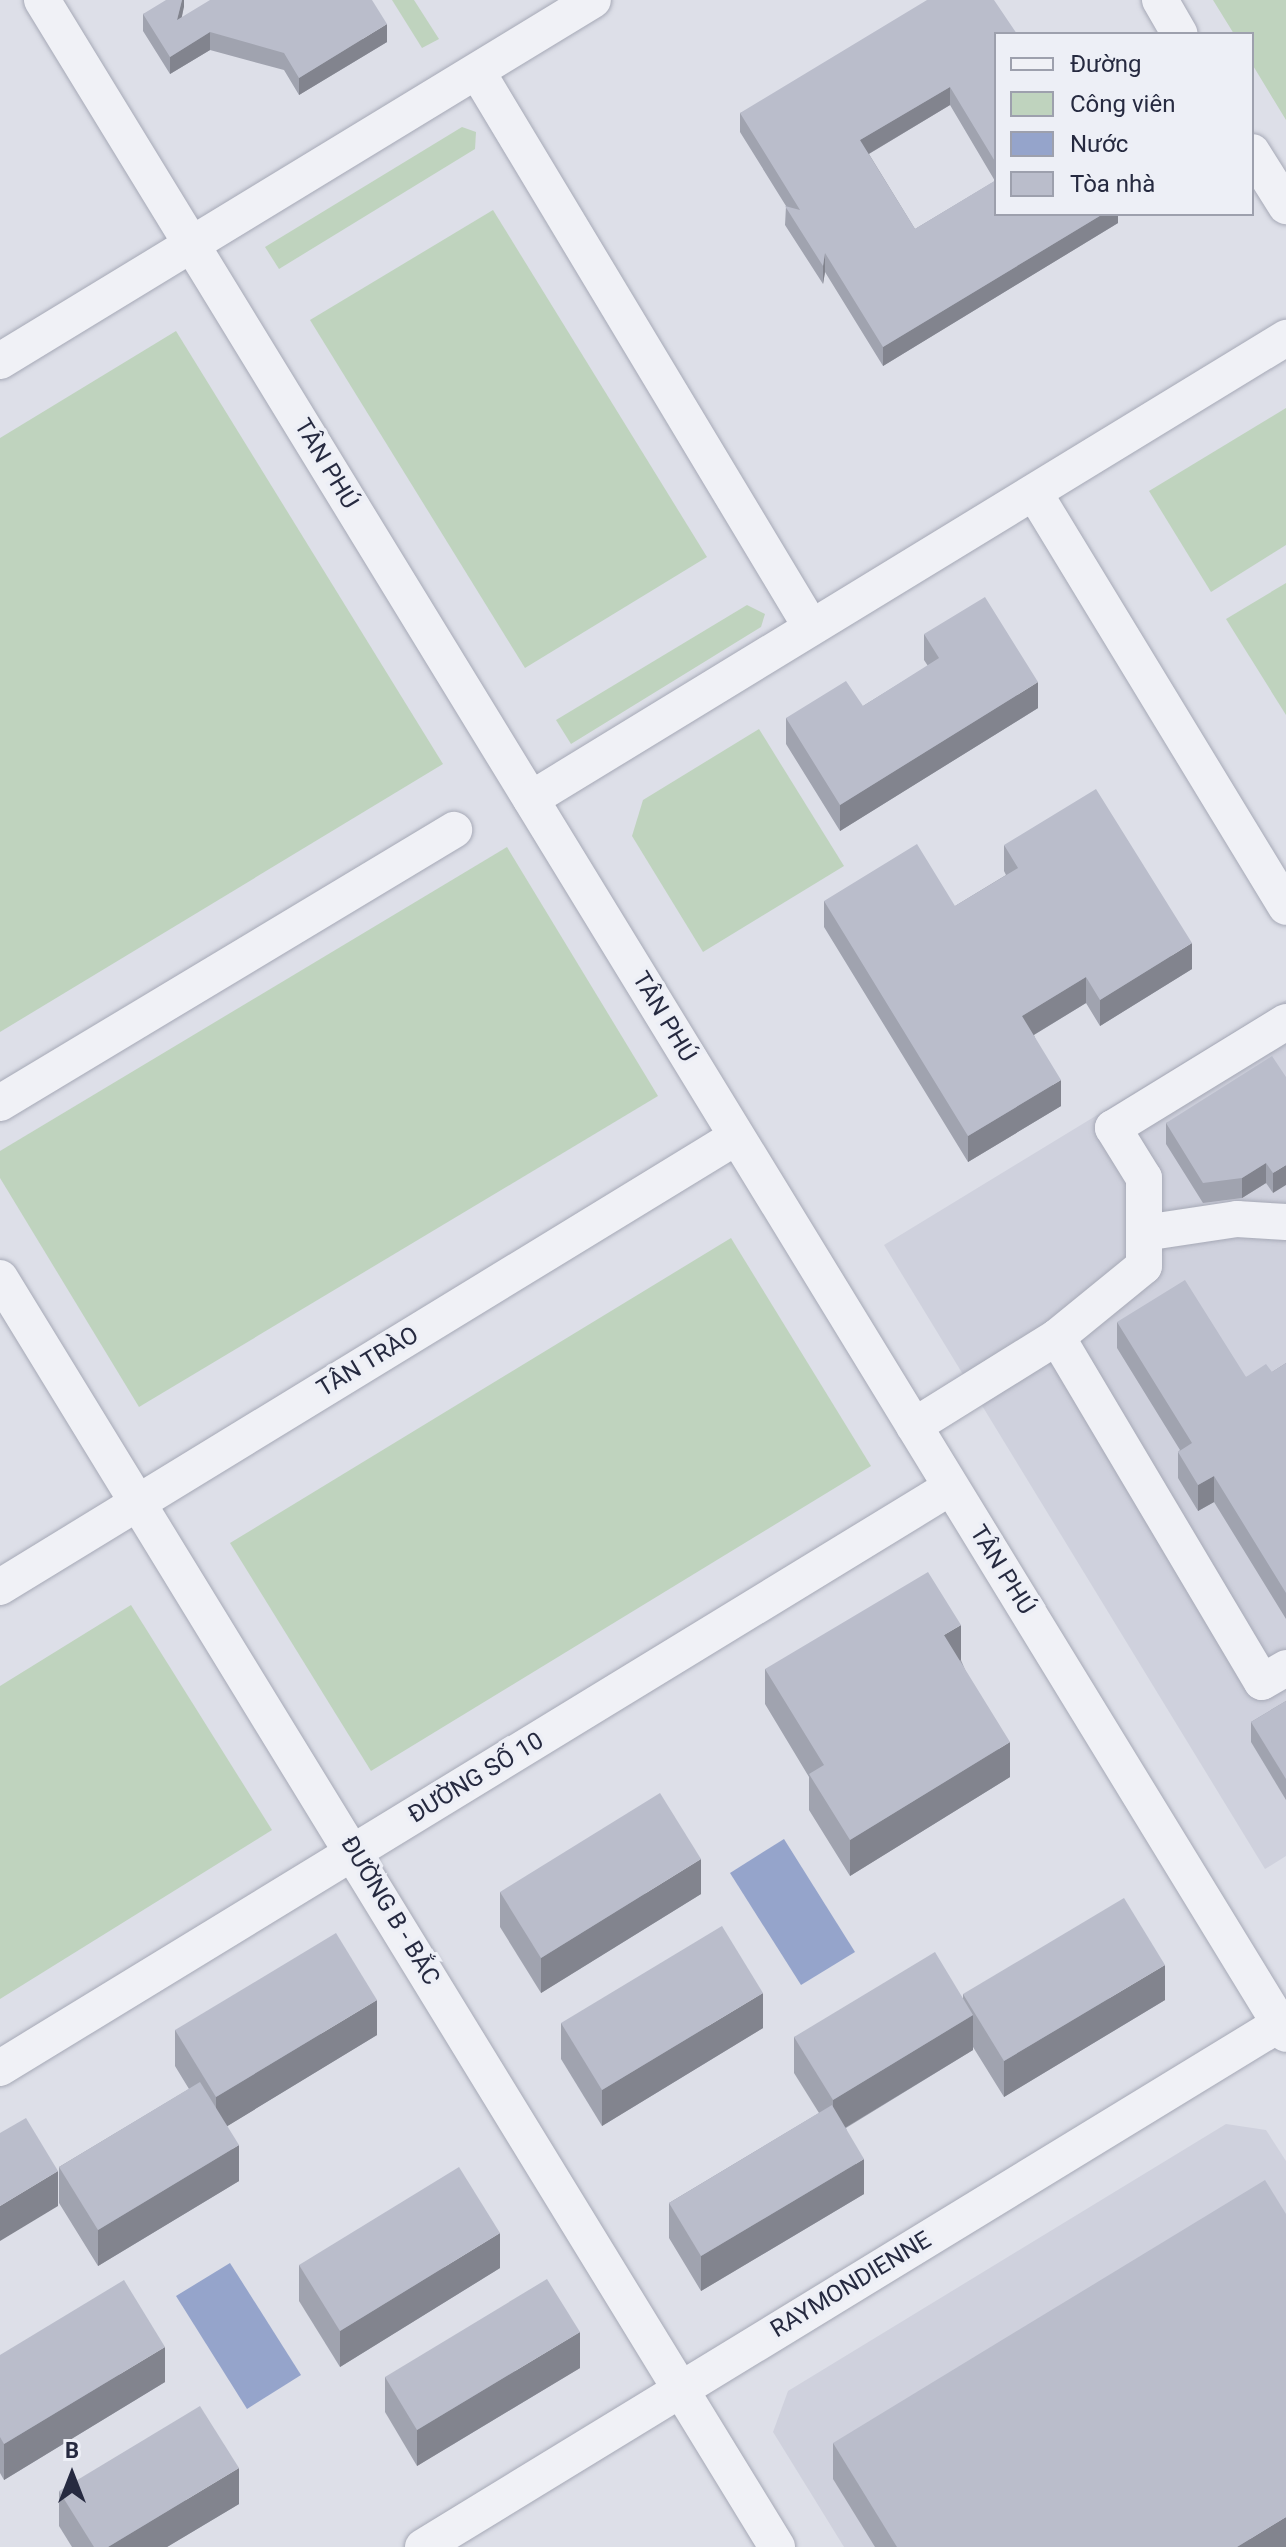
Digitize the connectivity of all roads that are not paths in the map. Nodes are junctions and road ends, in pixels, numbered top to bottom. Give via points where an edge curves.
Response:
1 (42, 0) edge
2 (593, 0) edge
3 (1160, 0) edge
4 (1179, 32) edge
5 (478, 73) junction
6 (1254, 155) edge
7 (1286, 206) edge
8 (190, 243) junction
9 (1286, 338) edge
10 (0, 361) edge
11 (1035, 494) junction
12 (811, 627) junction
13 (531, 799) junction
14 (454, 830) dead end
15 (1286, 907) edge
16 (1286, 1022) edge
17 (0, 1103) edge
18 (736, 1137) junction
19 (1286, 1222) edge
20 (1144, 1233) junction
21 (0, 1278) edge
22 (1057, 1337) junction
23 (914, 1426) junction
24 (951, 1487) junction
25 (138, 1502) junction
26 (0, 1587) edge
27 (1286, 1668) edge
28 (354, 1852) junction
29 (1284, 2026) edge
30 (0, 2068) edge
31 (679, 2389) junction
32 (423, 2547) edge
33 (777, 2547) edge

1 - 8 street, TÂN PHÚ
2 - 5 street
3 - 4 street
5 - 8 street
5 - 12 street
6 - 7 street
8 - 10 street
8 - 13 street, TÂN PHÚ
9 - 11 street
11 - 12 street
11 - 15 street
12 - 13 street
13 - 18 street, TÂN PHÚ
14 - 17 street
16 - 20 street via 1113,1128 1144,1178
18 - 23 street, TÂN PHÚ
18 - 25 street, TÂN TRÀO
19 - 20 street via 1237,1219
20 - 22 street via 1144,1266
21 - 25 street, ĐƯỜNG B - BẮC
22 - 23 street
22 - 27 street via 1262,1682
23 - 24 street, TÂN PHÚ
24 - 28 street, ĐƯỜNG SỐ 10
24 - 29 street, TÂN PHÚ
25 - 26 street, TÂN TRÀO
25 - 28 street, ĐƯỜNG B - BẮC
28 - 30 street, ĐƯỜNG SỐ 10
28 - 31 street, ĐƯỜNG B - BẮC
29 - 31 street, RAYMONDIENNE
31 - 32 street, RAYMONDIENNE
31 - 33 street, ĐƯỜNG B - BẮC

